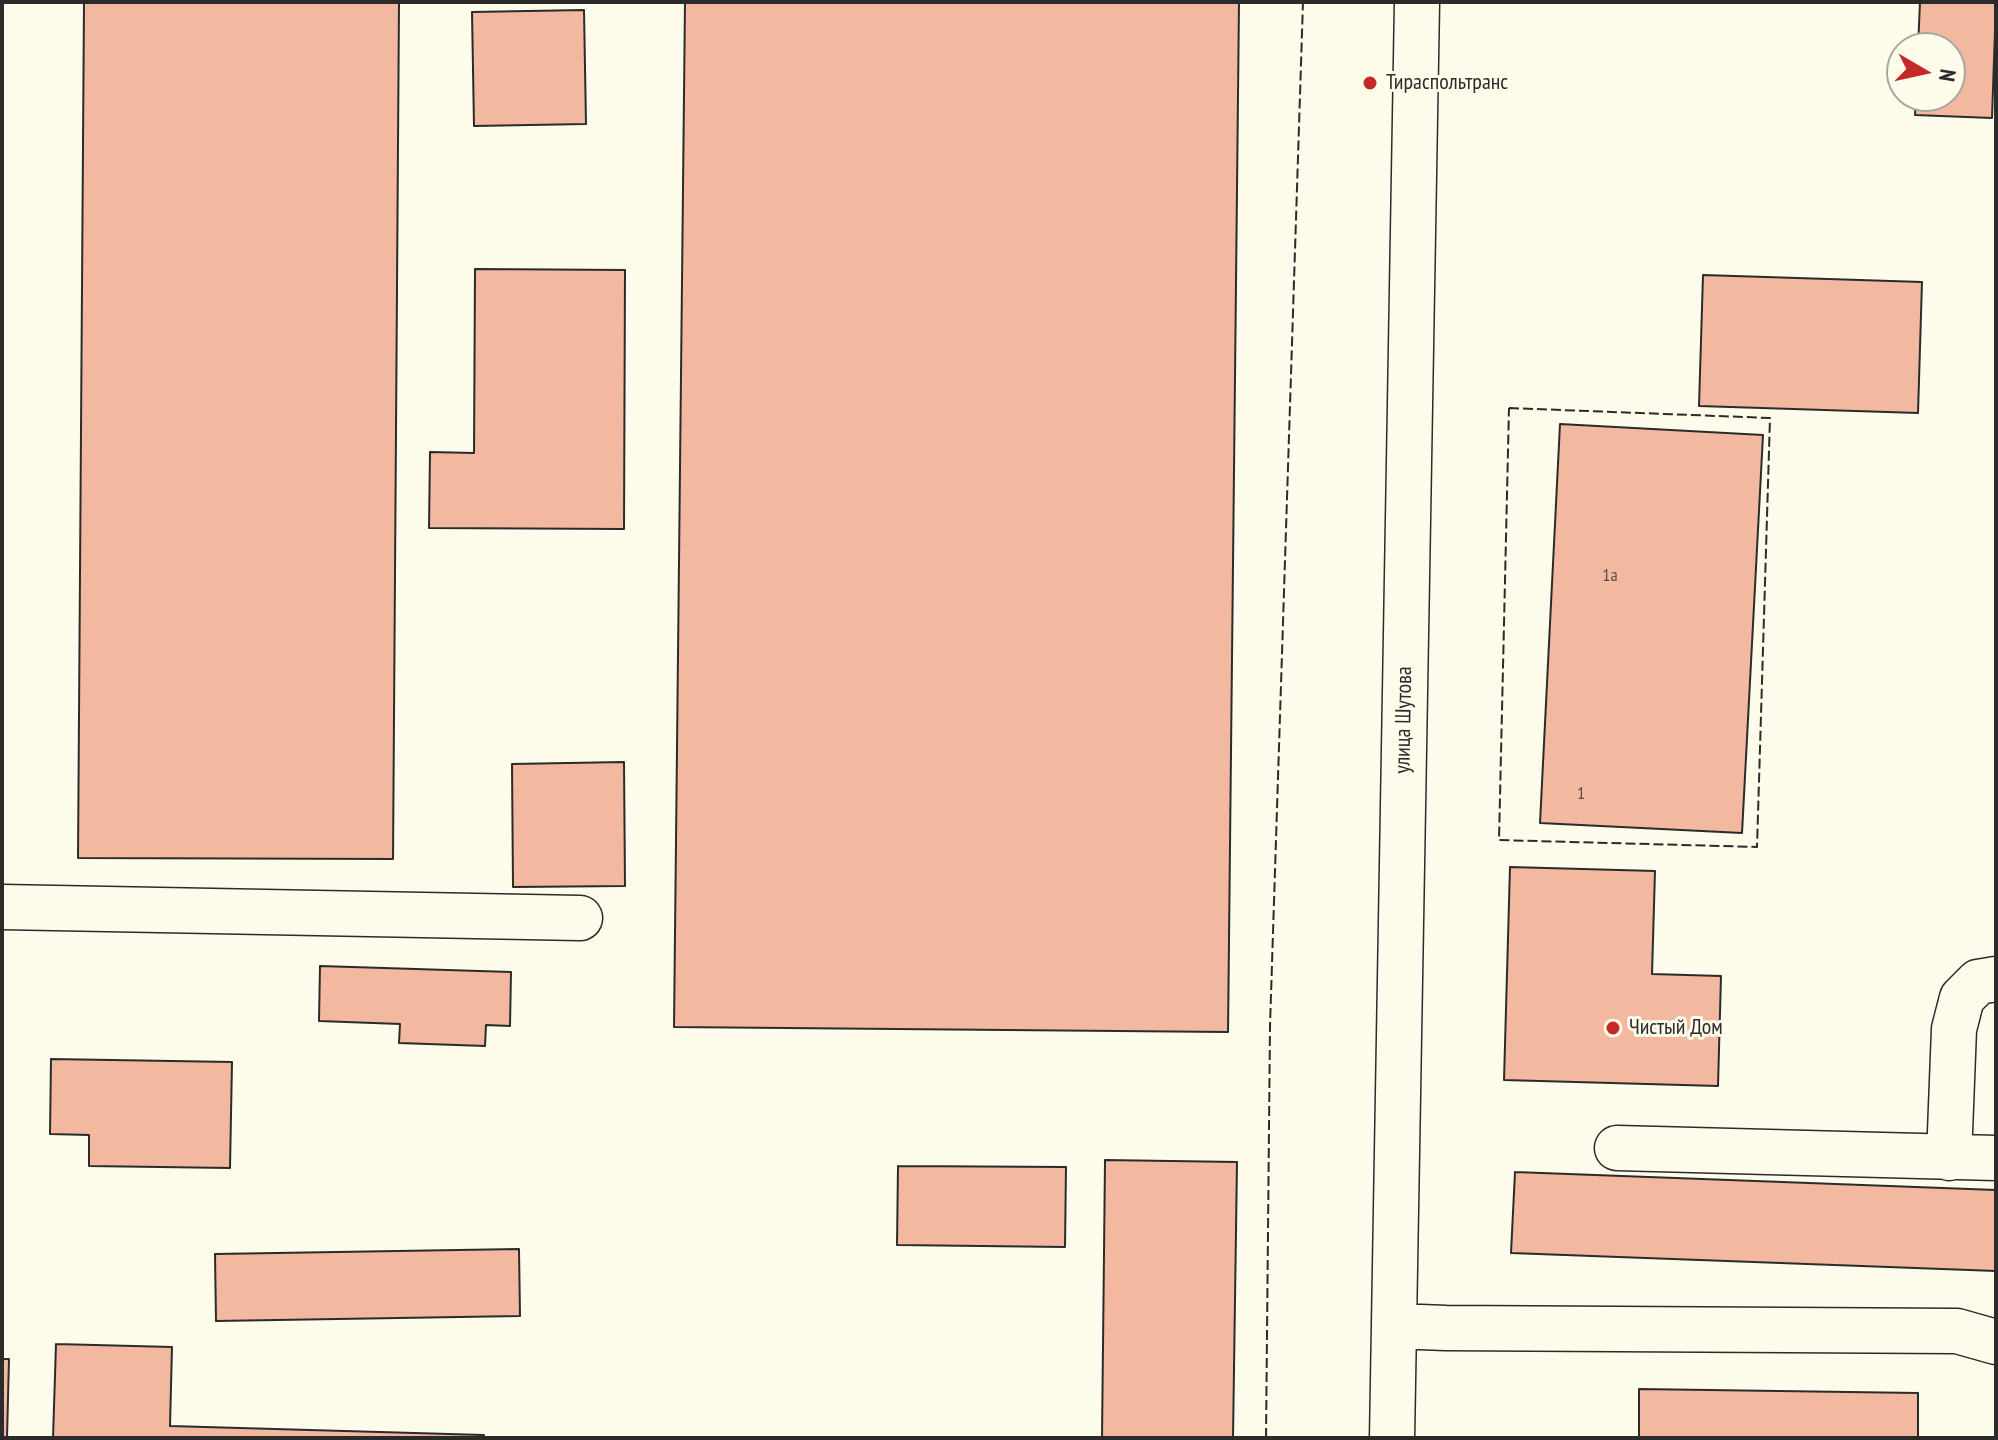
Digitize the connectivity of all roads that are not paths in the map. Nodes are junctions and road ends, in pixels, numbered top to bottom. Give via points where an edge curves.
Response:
1 (1417, 2) edge
2 (2, 907) edge
3 (580, 918) dead end
4 (1996, 979) edge
5 (1617, 1148) dead end
6 (1949, 1158) junction
7 (1996, 1158) edge
8 (1394, 1326) junction
9 (1996, 1342) edge
10 (1392, 1438) edge

1 - 8 street, улица Шутова
2 - 3 street
4 - 6 street via 1978,982 1962,998 1954,1029
5 - 6 street
6 - 7 street
8 - 9 street via 1957,1331
8 - 10 street, улица Шутова

